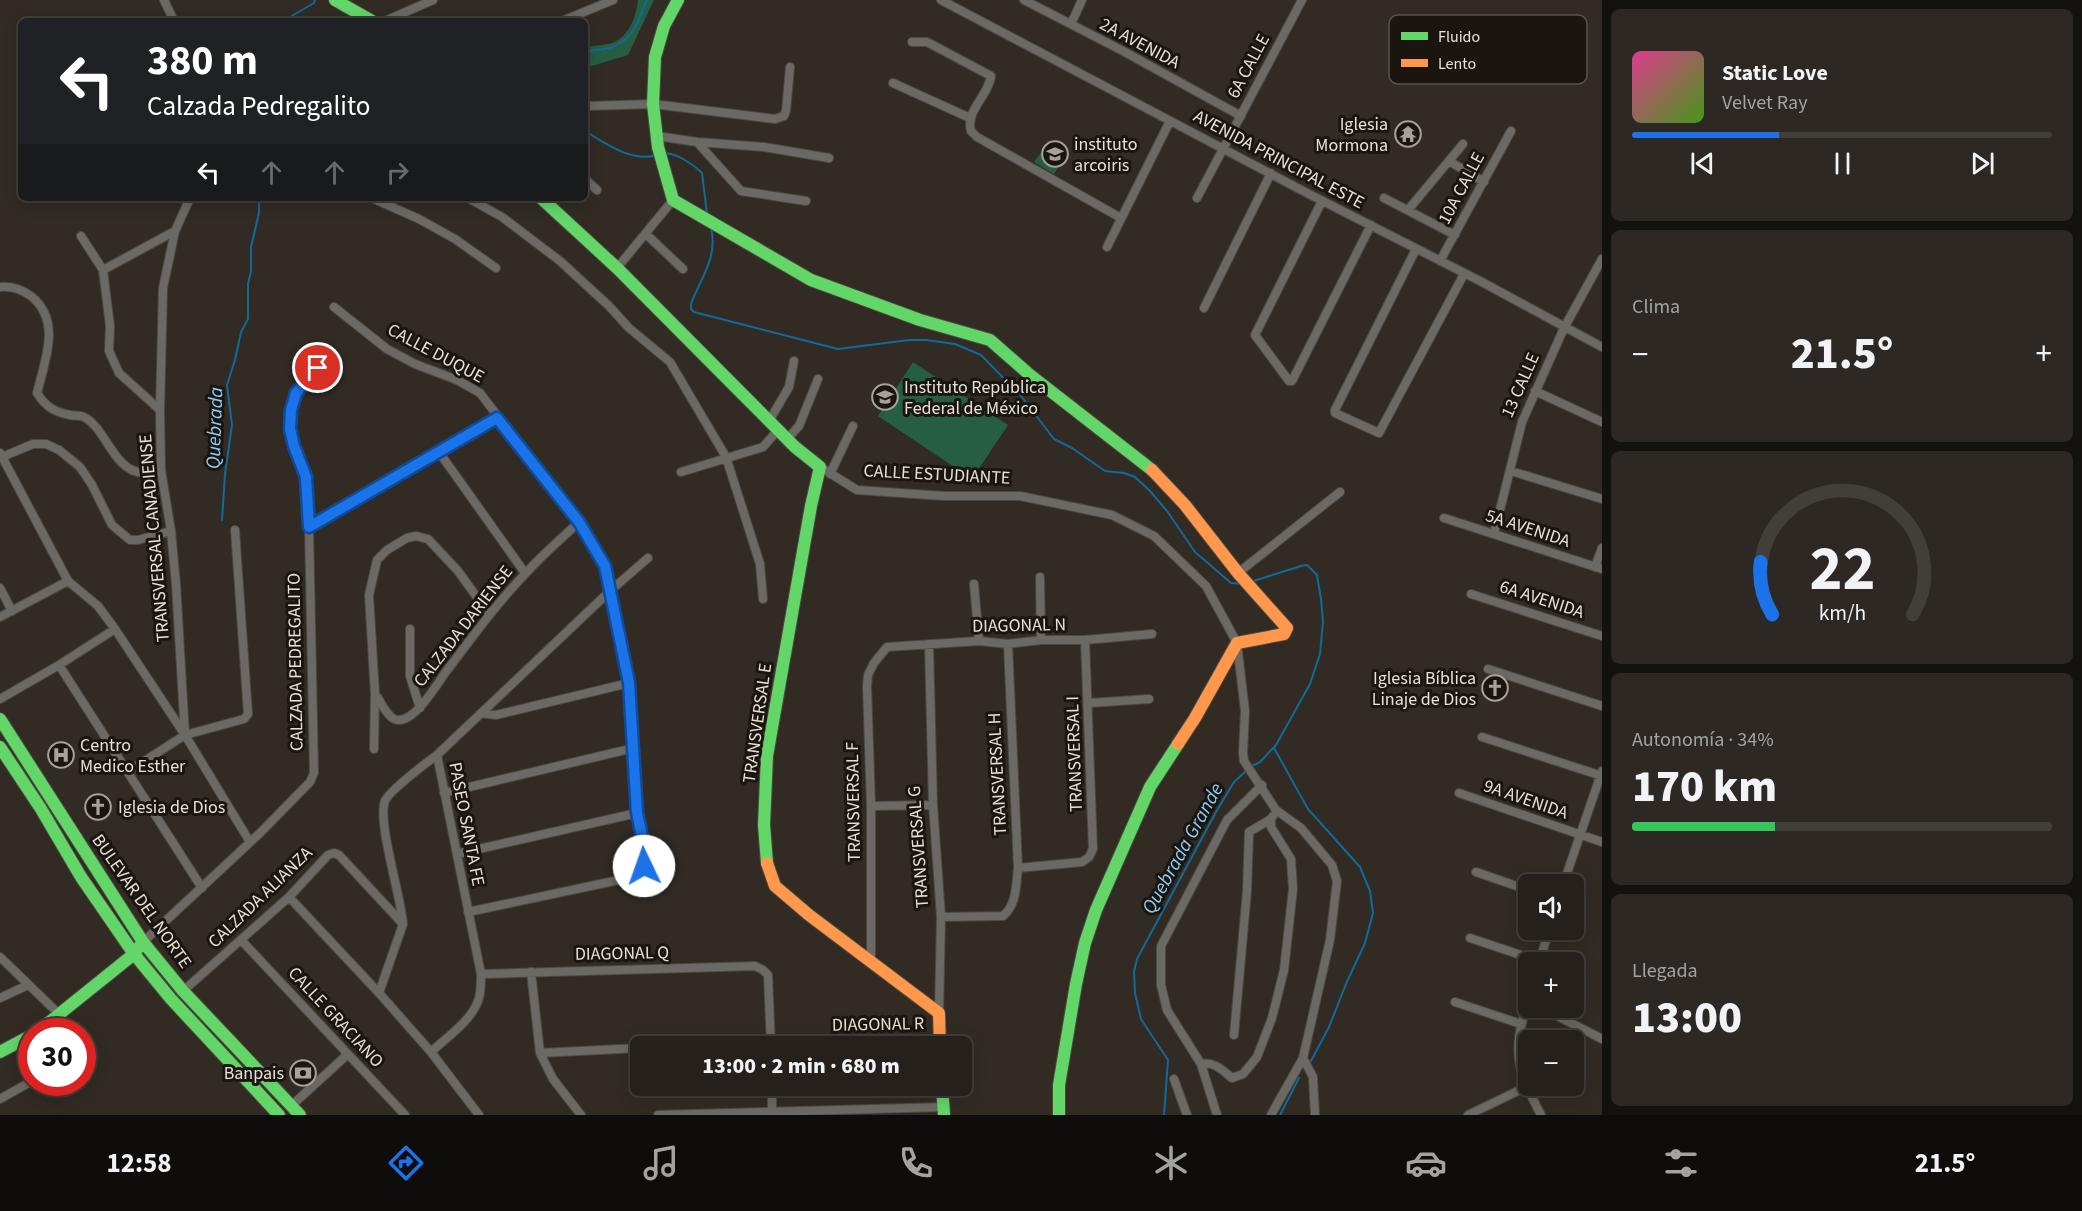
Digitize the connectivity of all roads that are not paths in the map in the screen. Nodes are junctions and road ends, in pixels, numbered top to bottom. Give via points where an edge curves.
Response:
1 (164, 0) edge
2 (335, 0) edge
3 (433, 0) edge
4 (613, 0) edge
5 (678, 0) edge
6 (941, 0) edge
7 (1024, 0) edge
8 (1082, 0) edge
9 (1302, 0) edge
10 (173, 18) edge
11 (367, 18) edge
12 (392, 18) edge
13 (569, 18) edge
14 (1071, 24) junction
15 (912, 42) dead end
16 (790, 67) dead end
17 (894, 83) dead end
18 (653, 104) junction
19 (588, 106) edge
20 (1241, 116) junction
21 (970, 118) junction
22 (1170, 121) junction
23 (1511, 131) dead end
24 (657, 142) junction
25 (697, 142) junction
26 (1463, 144) dead end
27 (1224, 148) junction
28 (828, 158) dead end
29 (1449, 161) junction
30 (1271, 173) junction
31 (588, 182) edge
32 (1484, 182) junction
33 (597, 190) dead end
34 (1197, 198) dead end
35 (1384, 198) dead end
36 (673, 200) junction
37 (189, 201) edge
38 (379, 201) edge
39 (473, 201) edge
40 (544, 201) edge
41 (806, 201) dead end
42 (1322, 201) junction
43 (1407, 210) junction
44 (1121, 218) junction
45 (1371, 225) junction
46 (175, 231) junction
47 (646, 234) junction
48 (1455, 235) junction
49 (81, 236) dead end
50 (1107, 247) dead end
51 (1416, 249) junction
52 (1602, 260) edge
53 (1440, 261) junction
54 (496, 268) dead end
55 (617, 268) junction
56 (683, 269) dead end
57 (103, 270) junction
58 (1464, 274) junction
59 (0, 287) edge
60 (334, 307) dead end
61 (1204, 308) dead end
62 (1564, 327) junction
63 (1602, 347) edge
64 (794, 361) dead end
65 (318, 368) dead end
66 (818, 379) dead end
67 (1535, 391) junction
68 (160, 410) junction
69 (497, 418) junction
70 (1602, 422) edge
71 (773, 426) junction
72 (854, 426) dead end
73 (788, 440) junction
74 (439, 452) junction
75 (1, 455) edge
76 (726, 457) junction
77 (161, 470) junction
78 (825, 471) junction
79 (1511, 471) junction
80 (681, 472) dead end
81 (1340, 492) dead end
82 (1602, 499) edge
83 (1444, 518) dead end
84 (579, 522) junction
85 (309, 527) junction
86 (171, 531) junction
87 (235, 531) dead end
88 (1494, 534) junction
89 (1602, 548) edge
90 (648, 558) dead end
91 (1599, 568) edge
92 (525, 573) junction
93 (1040, 577) dead end
94 (1241, 577) junction
95 (68, 581) junction
96 (974, 584) dead end
97 (0, 588) edge
98 (610, 591) junction
99 (1471, 594) dead end
100 (763, 599) dead end
101 (12, 611) junction
102 (489, 614) junction
103 (0, 617) edge
104 (116, 629) junction
105 (410, 629) dead end
106 (1152, 634) dead end
107 (1602, 636) edge
108 (1041, 640) junction
109 (1085, 640) junction
110 (979, 641) junction
111 (929, 644) junction
112 (1008, 644) junction
113 (1237, 644) junction
114 (887, 647) joint
115 (59, 665) junction
116 (1488, 669) dead end
117 (629, 683) junction
118 (375, 694) junction
119 (0, 699) edge
120 (1149, 699) dead end
121 (1089, 703) junction
122 (1602, 706) edge
123 (420, 708) junction
124 (481, 713) junction
125 (0, 719) edge
126 (185, 735) junction
127 (1482, 737) dead end
128 (0, 747) edge
129 (634, 748) junction
130 (374, 749) dead end
131 (436, 755) junction
132 (129, 771) junction
133 (1601, 774) edge
134 (1262, 785) junction
135 (444, 793) junction
136 (1459, 793) dead end
137 (933, 805) junction
138 (871, 806) junction
139 (1276, 810) junction
140 (637, 813) junction
141 (1271, 819) junction
142 (1581, 836) junction
143 (250, 842) junction
144 (1602, 842) edge
145 (457, 854) junction
146 (1018, 868) junction
147 (1476, 872) dead end
148 (1567, 874) edge
149 (1518, 887) edge
150 (202, 888) junction
151 (289, 897) junction
152 (468, 912) junction
153 (941, 917) junction
154 (403, 924) junction
155 (1470, 939) dead end
156 (242, 941) junction
157 (143, 942) junction
158 (134, 954) junction
159 (1518, 955) edge
160 (0, 957) edge
161 (871, 962) junction
162 (531, 972) junction
163 (481, 974) junction
164 (28, 985) junction
165 (183, 991) junction
166 (379, 993) junction
167 (0, 998) edge
168 (1455, 1002) dead end
169 (939, 1013) junction
170 (60, 1015) junction
171 (56, 1018) edge
172 (1523, 1018) edge
173 (1561, 1018) edge
174 (1521, 1024) junction
175 (1520, 1030) edge
176 (1234, 1035) dead end
177 (771, 1036) edge
178 (940, 1036) edge
179 (1518, 1038) edge
180 (1602, 1039) edge
181 (18, 1042) edge
182 (630, 1048) edge
183 (0, 1052) edge
184 (430, 1052) junction
185 (540, 1053) junction
186 (348, 1054) junction
187 (1303, 1058) junction
188 (1518, 1059) edge
189 (1201, 1064) junction
190 (1174, 1079) dead end
191 (18, 1089) edge
192 (1518, 1091) edge
193 (772, 1096) edge
194 (943, 1096) edge
195 (1531, 1096) edge
196 (0, 1099) edge
197 (296, 1111) edge
198 (944, 1111) edge
199 (772, 1114) edge
200 (279, 1115) edge
201 (405, 1115) edge
202 (479, 1115) edge
203 (581, 1115) edge
204 (658, 1115) edge
205 (1059, 1115) edge
206 (1186, 1115) edge
207 (1217, 1115) edge
208 (1271, 1115) edge
209 (1315, 1115) edge
210 (1468, 1115) edge
211 (1541, 1115) edge

1 - 10 street
2 - 11 street
3 - 12 street
4 - 13 street
5 - 18 street via 664,26 655,57
6 - 22 street, AVENIDA PRINCIPAL ESTE
7 - 14 street, 2A AVENIDA
8 - 14 street
9 - 20 street, 6A CALLE
14 - 20 street, 2A AVENIDA
15 - 21 street via 927,42 991,76 990,85
16 - 18 street via 786,111 779,118 768,120
17 - 21 street
18 - 19 street
18 - 24 street
20 - 27 street, 6A CALLE
21 - 44 street via 971,131 977,137
22 - 27 street, AVENIDA PRINCIPAL ESTE
22 - 44 street
23 - 32 street, 10A CALLE
24 - 25 street
24 - 36 street
25 - 28 street via 764,147
25 - 41 street via 741,191
26 - 29 street
27 - 30 street, AVENIDA PRINCIPAL ESTE
27 - 34 street, 6A CALLE
29 - 32 street
29 - 43 street
30 - 42 street, AVENIDA PRINCIPAL ESTE
30 - 61 street
31 - 33 street
32 - 48 street, 10A CALLE
35 - 43 street
36 - 47 street
36 - 94 street via 811,280 898,313 990,340 1156,473
37 - 46 street, TRANSVERSAL CANADIENSE
38 - 54 street via 455,239
39 - 76 street via 502,217 560,261 670,362
40 - 55 street, CALLE ESTUDIANTE
42 - 45 street, AVENIDA PRINCIPAL ESTE
42 - 45 street via 1255,335 1289,381
43 - 48 street
44 - 50 street
45 - 51 street, AVENIDA PRINCIPAL ESTE
46 - 57 street
46 - 68 street, TRANSVERSAL CANADIENSE via 163,288
47 - 55 street
47 - 56 street
48 - 53 street, 10A CALLE
49 - 57 street
51 - 53 street, AVENIDA PRINCIPAL ESTE
51 - 58 street via 1335,413 1378,433
52 - 62 street, 13 CALLE
53 - 58 street, AVENIDA PRINCIPAL ESTE
55 - 71 street, CALLE ESTUDIANTE
57 - 68 street via 109,351 120,373
58 - 62 street, AVENIDA PRINCIPAL ESTE
59 - 77 street via 26,292 41,304 46,316 50,344 37,393 41,399 49,408 83,417 126,466 142,473
60 - 69 street, CALLE DUQUE via 387,349 480,393
62 - 63 street, AVENIDA PRINCIPAL ESTE
62 - 67 street, 13 CALLE
64 - 71 street via 789,387
65 - 85 street, CALZADA PEDREGALITO via 296,393 291,410 290,429 306,477
66 - 73 street via 799,426
67 - 70 street
67 - 79 street, 13 CALLE via 1517,434
68 - 77 street, TRANSVERSAL CANADIENSE
69 - 74 street
69 - 84 street, CALLE DUQUE
71 - 73 street, CALLE ESTUDIANTE
71 - 76 street via 763,447
72 - 78 street
73 - 78 street, CALLE ESTUDIANTE
74 - 85 street
74 - 92 street
75 - 86 street via 33,444 46,444 80,467 112,525 130,540
75 - 95 street
76 - 80 street
76 - 100 street via 760,564
77 - 86 street, TRANSVERSAL CANADIENSE
78 - 113 street, CALLE ESTUDIANTE via 857,490 1020,496 1112,515 1154,536 1206,586
78 - 161 street, TRANSVERSAL E via 809,517 767,756 766,861 775,886
79 - 82 street
79 - 88 street, 13 CALLE
81 - 94 street
83 - 88 street, 5A AVENIDA
84 - 92 street, CALZADA DARIENSE
84 - 98 street, CALLE DUQUE via 605,566
85 - 143 street, CALZADA PEDREGALITO via 314,773 310,782
86 - 126 street, TRANSVERSAL CANADIENSE
87 - 126 street via 248,714 243,719
88 - 91 street, 5A AVENIDA
89 - 91 street
90 - 98 street, PASEO SANTA FE
92 - 102 street, CALZADA DARIENSE
93 - 108 street
94 - 113 street via 1287,630 1284,634
95 - 101 street
95 - 104 street via 98,606
96 - 110 street
97 - 101 street
98 - 117 street, CALLE DUQUE
98 - 124 street, PASEO SANTA FE
99 - 107 street, 6A AVENIDA
101 - 103 street
102 - 118 street via 458,571 428,539 407,538 387,550 377,560 369,595
102 - 123 street, CALZADA DARIENSE
104 - 115 street
104 - 126 street
105 - 123 street via 410,676
106 - 109 street, DIAGONAL N
108 - 109 street, DIAGONAL N
108 - 112 street, DIAGONAL N
109 - 121 street, TRANSVERSAL I
110 - 111 street, DIAGONAL N
110 - 112 street, DIAGONAL N
111 - 114 street, DIAGONAL N
111 - 137 street, TRANSVERSAL G
112 - 146 street, TRANSVERSAL H
113 - 134 street, CALLE ESTUDIANTE via 1245,711 1244,761
113 - 205 street via 1150,787 1095,910 1076,984 1059,1085
114 - 138 street, TRANSVERSAL F via 868,675
115 - 119 street
115 - 132 street
116 - 122 street
117 - 124 street via 496,715
117 - 129 street, CALLE DUQUE
118 - 123 street, CALZADA DARIENSE via 393,719 404,719
118 - 130 street
120 - 121 street
121 - 146 street, TRANSVERSAL I via 1093,849 1082,862
124 - 131 street, PASEO SANTA FE
125 - 157 street, BULEVAR DEL NORTE
126 - 132 street
126 - 143 street
127 - 133 street
128 - 158 street, BULEVAR DEL NORTE
129 - 135 street
129 - 140 street, CALLE DUQUE
131 - 135 street, PASEO SANTA FE
131 - 154 street via 385,801 384,827
132 - 150 street
133 - 142 street
134 - 139 street, CALLE ESTUDIANTE
134 - 189 street via 1227,820 1161,946 1161,985 1167,1010
135 - 145 street, PASEO SANTA FE
136 - 142 street, 9A AVENIDA
137 - 138 street
137 - 153 street, TRANSVERSAL G
138 - 161 street, TRANSVERSAL F
139 - 141 street
139 - 187 street via 1301,828 1332,865 1337,881 1330,940
140 - 145 street
140 - 152 street, CALLE DUQUE via 643,841 641,873
141 - 176 street via 1249,832
141 - 189 street via 1271,827 1291,860 1293,889 1284,970 1272,1018 1257,1057 1244,1074 1232,1078 1209,1062
142 - 144 street, 9A AVENIDA
142 - 148 street
143 - 150 street, CALZADA PEDREGALITO
145 - 152 street, PASEO SANTA FE
146 - 153 street, TRANSVERSAL H via 1014,903 1003,916
147 - 149 street
150 - 157 street, CALZADA PEDREGALITO
151 - 154 street, CALZADA ALIANZA via 334,853
151 - 156 street, CALZADA ALIANZA
151 - 166 street
152 - 163 street, PASEO SANTA FE
153 - 169 street, TRANSVERSAL G
154 - 166 street
155 - 159 street
156 - 165 street, CALZADA ALIANZA
156 - 186 street, CALLE GRACIANO
157 - 158 street
157 - 165 street, BULEVAR DEL NORTE
158 - 170 street
158 - 200 street, BULEVAR DEL NORTE
160 - 164 street
161 - 169 street, TRANSVERSAL E
162 - 163 street, DIAGONAL Q
162 - 177 street, DIAGONAL Q via 754,966 768,975
162 - 185 street
163 - 184 street, PASEO SANTA FE via 476,1007
164 - 167 street
164 - 170 street
165 - 197 street, BULEVAR DEL NORTE
166 - 184 street
168 - 174 street
169 - 178 street, TRANSVERSAL G
170 - 171 street
172 - 174 street
173 - 180 street
174 - 175 street
179 - 188 street
181 - 183 street
182 - 185 street
184 - 202 street
185 - 203 street via 553,1079
186 - 197 street
186 - 201 street, CALLE GRACIANO
187 - 208 street
187 - 209 street via 1313,1077
189 - 207 street
190 - 206 street
191 - 196 street
192 - 210 street
193 - 199 street
194 - 198 street
195 - 211 street
198 - 199 street
199 - 204 street

